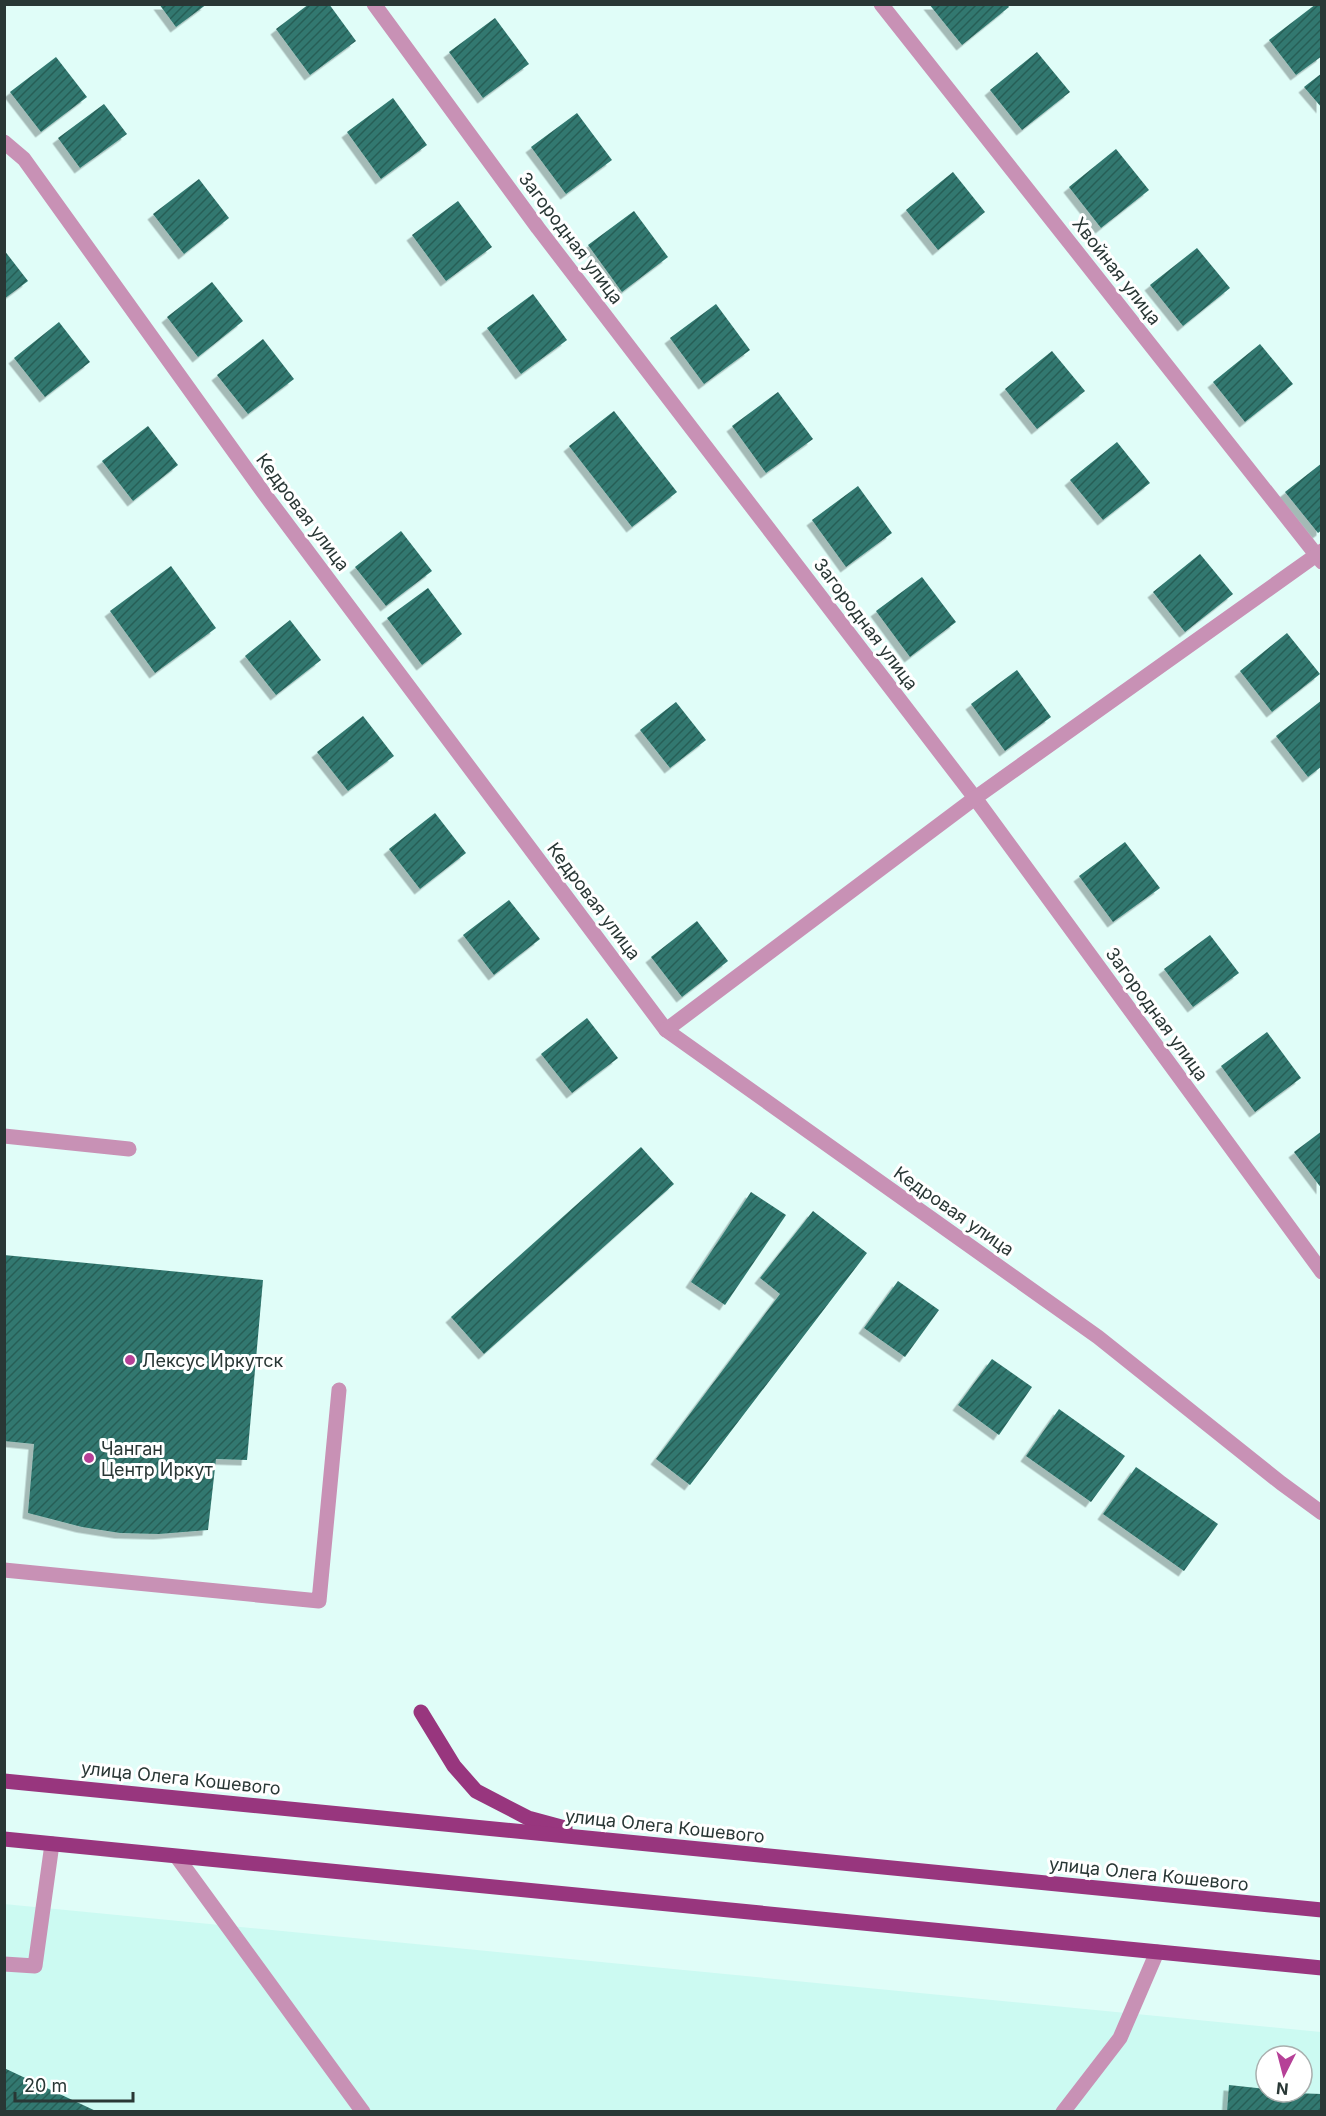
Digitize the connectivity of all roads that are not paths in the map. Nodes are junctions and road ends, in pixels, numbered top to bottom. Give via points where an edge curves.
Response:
1 (374, 4) edge
2 (881, 4) edge
3 (4, 142) edge
4 (1320, 556) edge
5 (975, 798) junction
6 (666, 1030) junction
7 (4, 1136) edge
8 (129, 1149) dead end
9 (1322, 1272) edge
10 (339, 1390) dead end
11 (1322, 1513) edge
12 (4, 1570) edge
13 (421, 1712) dead end
14 (4, 1781) edge
15 (4, 1839) edge
16 (608, 1839) junction
17 (51, 1844) junction
18 (177, 1857) junction
19 (1322, 1910) edge
20 (1157, 1952) junction
21 (4, 1964) edge
22 (1322, 1968) edge
23 (363, 2112) edge
24 (1063, 2112) edge

1 - 5 street, Загородная улица via 538,228
2 - 4 street, Хвойная улица
3 - 6 street, Кедровая улица via 24,159 263,492
4 - 5 street
5 - 6 street
5 - 9 street, Загородная улица
6 - 11 street, Кедровая улица via 1098,1337
7 - 8 street
10 - 12 street via 319,1601
13 - 16 main road via 454,1766 476,1791 528,1818
14 - 16 main road, улица Олега Кошевого
15 - 17 main road
16 - 19 main road, улица Олега Кошевого
17 - 18 main road
17 - 21 street via 35,1966
18 - 20 main road
18 - 23 street
20 - 22 main road
20 - 24 street via 1120,2038

